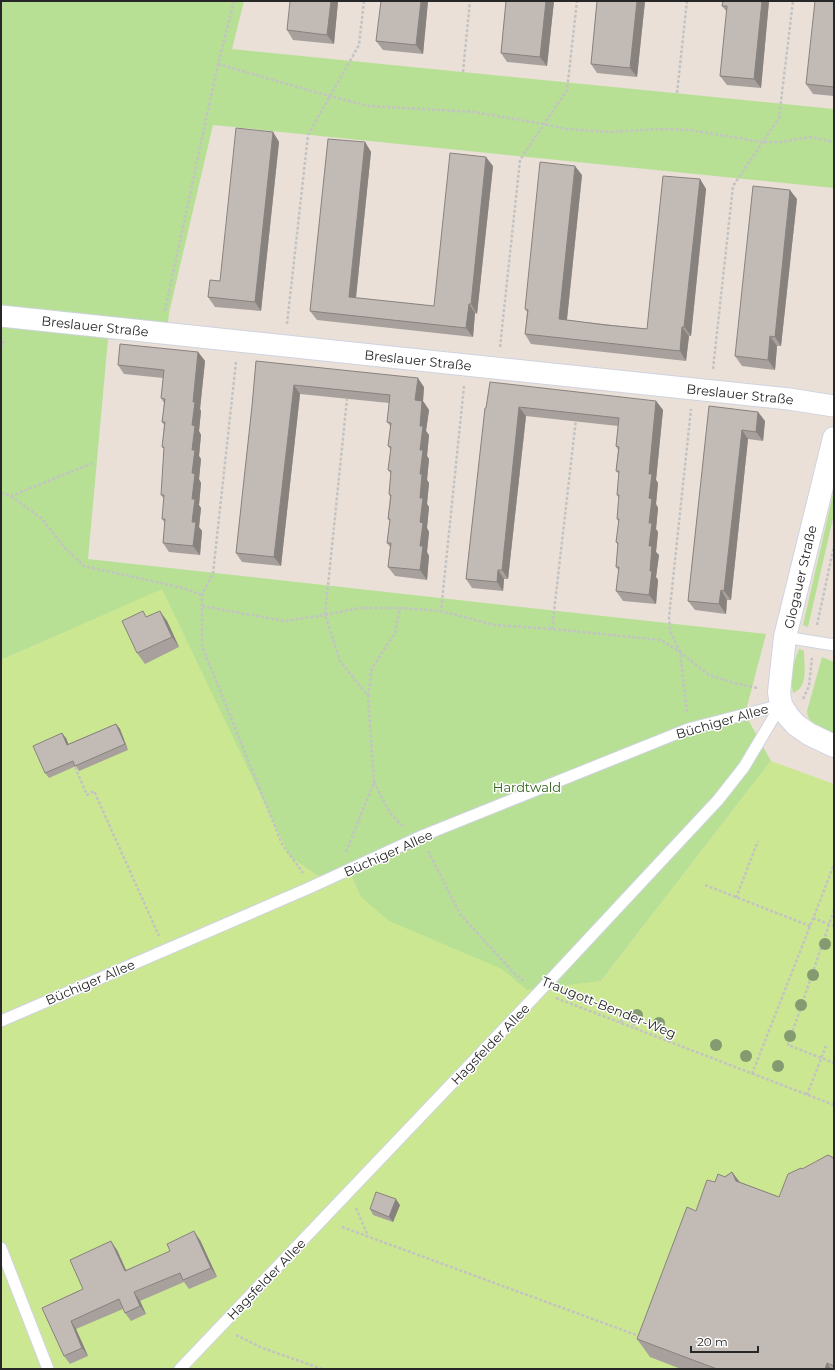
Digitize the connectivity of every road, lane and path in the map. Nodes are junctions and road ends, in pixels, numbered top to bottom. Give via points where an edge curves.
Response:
1 (234, 1) edge
2 (364, 1) edge
3 (470, 1) edge
4 (577, 1) edge
5 (686, 1) edge
6 (793, 1) edge
7 (218, 64) junction
8 (462, 72) dead end
9 (677, 93) dead end
10 (329, 96) junction
11 (544, 124) junction
12 (762, 142) junction
13 (834, 142) edge
14 (1, 316) edge
15 (161, 334) junction
16 (238, 342) junction
17 (285, 346) junction
18 (466, 365) junction
19 (498, 368) junction
20 (702, 390) junction
21 (347, 399) edge
22 (834, 406) edge
23 (576, 416) edge
24 (834, 438) edge
25 (93, 463) dead end
26 (1, 493) edge
27 (11, 496) junction
28 (202, 595) junction
29 (202, 606) junction
30 (400, 608) junction
31 (441, 611) junction
32 (324, 615) junction
33 (552, 629) junction
34 (786, 638) junction
35 (834, 644) edge
36 (680, 652) junction
37 (368, 696) junction
38 (783, 704) junction
39 (688, 729) junction
40 (834, 746) edge
41 (75, 767) edge
42 (374, 782) junction
43 (422, 836) junction
44 (758, 841) dead end
45 (834, 865) edge
46 (336, 876) junction
47 (705, 885) dead end
48 (309, 888) junction
49 (736, 898) junction
50 (834, 910) edge
51 (813, 918) junction
52 (829, 924) junction
53 (810, 926) junction
54 (834, 926) edge
55 (165, 950) junction
56 (539, 992) junction
57 (1, 1021) edge
58 (619, 1023) junction
59 (635, 1029) junction
60 (826, 1046) dead end
61 (821, 1058) junction
62 (834, 1063) edge
63 (752, 1074) junction
64 (807, 1095) junction
65 (834, 1105) edge
66 (348, 1192) junction
67 (342, 1227) dead end
68 (369, 1237) junction
69 (1, 1248) edge
70 (225, 1322) junction
71 (639, 1336) edge
72 (48, 1369) edge
73 (180, 1369) edge
74 (322, 1369) edge

1 - 7 path
2 - 10 path via 359,45
3 - 8 path
4 - 11 path via 567,90
5 - 9 path
6 - 12 path via 778,118
7 - 10 path
7 - 15 path
10 - 11 path via 369,106 474,112
10 - 17 path via 308,135
11 - 12 path via 566,129 601,131 690,130
11 - 19 path via 520,160
12 - 13 path via 811,137
12 - 20 path via 733,186
14 - 15 street, Breslauer Straße
15 - 16 street, Breslauer Straße
16 - 17 street, Breslauer Straße
16 - 28 path via 213,573
17 - 18 street, Breslauer Straße
18 - 19 street, Breslauer Straße
18 - 31 path
19 - 20 street, Breslauer Straße
20 - 22 street, Breslauer Straße
20 - 36 path via 669,617 670,631
21 - 32 path
23 - 33 path
24 - 34 street, Glogauer Straße
25 - 27 path
26 - 27 path
27 - 28 path via 41,518 65,548 84,566 176,586
28 - 29 path
29 - 32 path via 284,621
29 - 48 path via 202,646 282,844 305,877
30 - 31 path
30 - 32 path via 359,608
30 - 37 path via 395,633 372,668
31 - 33 path via 494,625
32 - 37 path via 340,661
33 - 36 path via 661,640
34 - 35 lane
34 - 38 street, Glogauer Straße
36 - 38 path via 708,675
36 - 39 path
37 - 42 path
38 - 39 lane, Büchiger Allee
38 - 40 street via 796,725
38 - 56 lane, Hagsfelder Allee via 747,762 718,800
39 - 43 lane, Büchiger Allee
41 - 55 path via 87,794 94,791
42 - 43 path via 387,808 399,823
42 - 46 path
43 - 46 lane, Büchiger Allee
43 - 56 path, Traugott-Bender-Weg via 460,914 514,973
44 - 49 path
45 - 51 path
46 - 48 lane, Büchiger Allee
47 - 49 path
48 - 55 lane, Büchiger Allee
49 - 53 path
50 - 52 path
51 - 52 path
51 - 53 path
52 - 54 path
52 - 61 path via 788,1045
53 - 63 path
55 - 57 lane, Büchiger Allee
56 - 58 path, Traugott-Bender-Weg
56 - 66 lane, Hagsfelder Allee
58 - 59 path, Traugott-Bender-Weg
58 - 59 path via 625,1019 633,1022
59 - 63 path, Traugott-Bender-Weg
60 - 61 path
61 - 62 path
61 - 64 path
63 - 64 path, Traugott-Bender-Weg
64 - 65 path, Traugott-Bender-Weg
66 - 68 path
66 - 70 lane, Hagsfelder Allee
67 - 68 path
68 - 71 path
69 - 72 lane
70 - 73 lane, Hagsfelder Allee
70 - 74 path via 237,1336 260,1348

